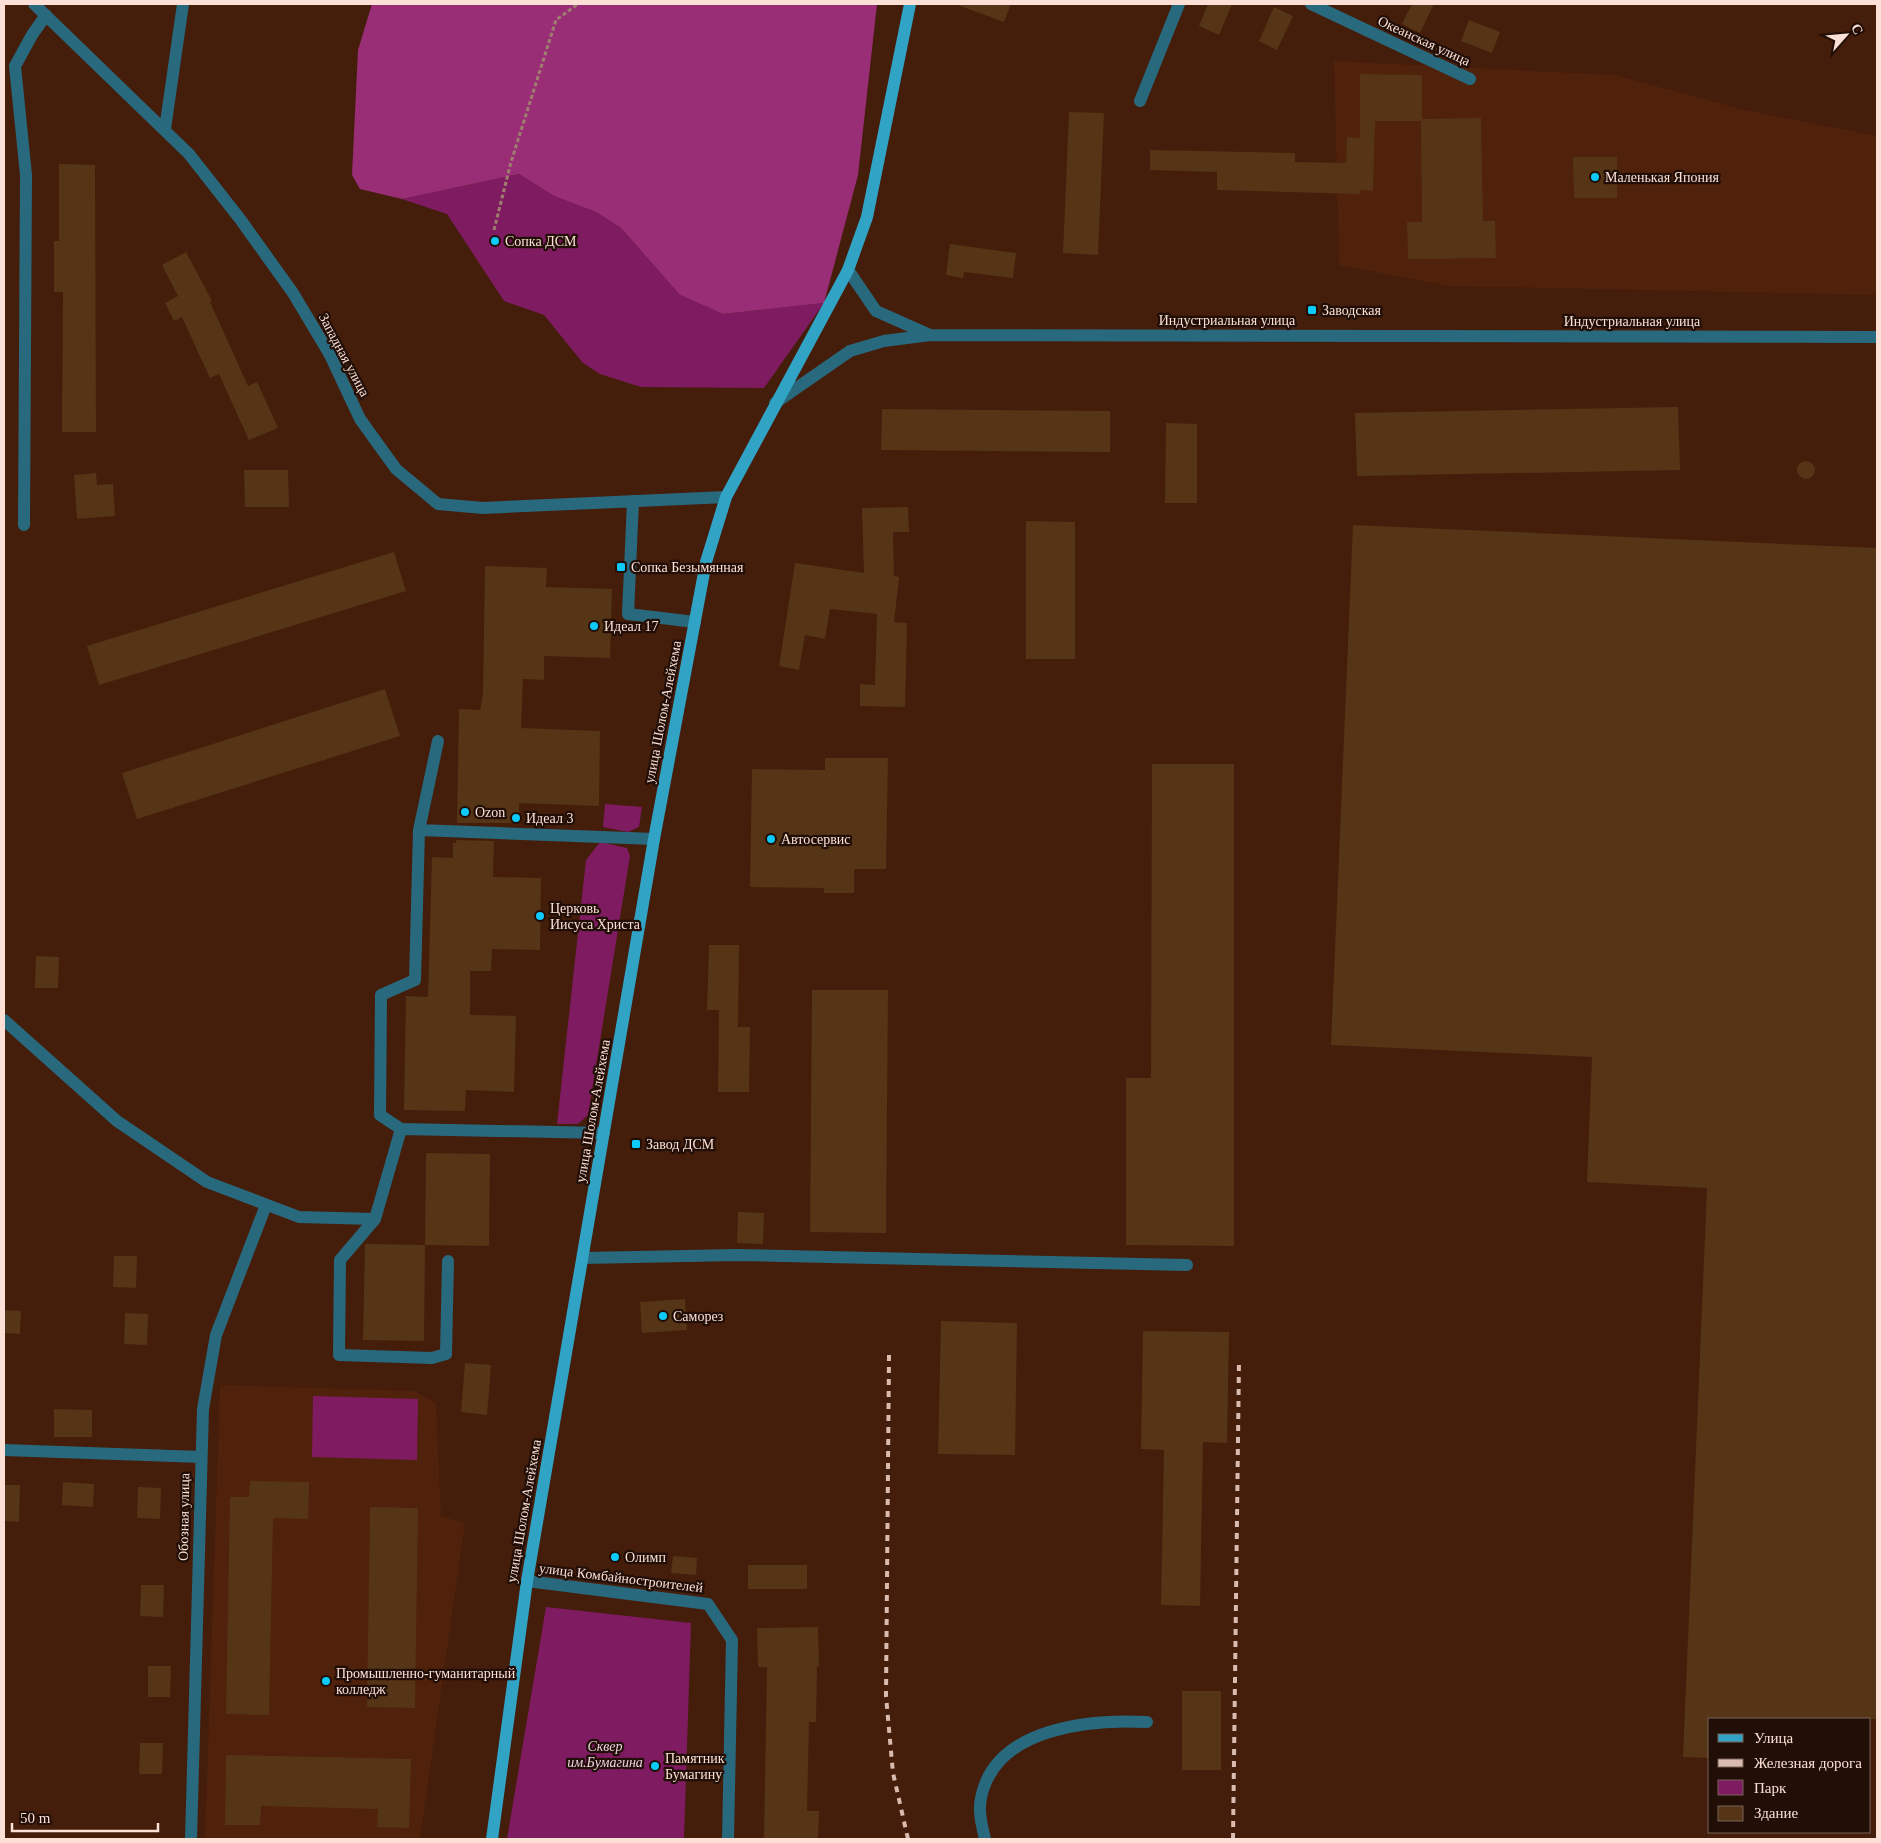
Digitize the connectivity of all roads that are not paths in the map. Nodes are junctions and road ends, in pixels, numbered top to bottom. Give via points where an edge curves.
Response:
1 (34, 4) edge
2 (183, 4) edge
3 (910, 4) edge
4 (1179, 4) edge
5 (1311, 4) edge
6 (46, 15) junction
7 (1470, 79) dead end
8 (1140, 101) dead end
9 (165, 128) junction
10 (848, 270) junction
11 (930, 334) junction
12 (1877, 337) edge
13 (775, 403) junction
14 (726, 497) junction
15 (634, 501) junction
16 (24, 525) dead end
17 (695, 622) junction
18 (438, 741) dead end
19 (419, 830) junction
20 (654, 839) junction
21 (4, 1020) edge
22 (401, 1129) junction
23 (604, 1133) junction
24 (266, 1206) junction
25 (375, 1219) junction
26 (583, 1258) junction
27 (448, 1261) dead end
28 (1187, 1265) dead end
29 (4, 1450) edge
30 (201, 1457) junction
31 (527, 1581) junction
32 (1148, 1722) dead end
33 (191, 1839) edge
34 (492, 1839) edge
35 (728, 1839) edge
36 (985, 1839) edge

1 - 6 street, Западная улица
2 - 9 street
3 - 10 main road, улица Шолом-Алейхема via 867,217
4 - 8 street
5 - 7 street, Океанская улица
6 - 9 street, Западная улица
6 - 16 street via 15,66 26,175
9 - 15 street, Западная улица via 240,218 293,293 330,355 360,419 396,469 438,504 483,508
10 - 11 street via 876,310
10 - 13 main road, улица Шолом-Алейхема
11 - 12 street, Индустриальная улица
11 - 13 street, Индустриальная улица via 884,341 850,352
13 - 14 main road, улица Шолом-Алейхема
14 - 15 street, Западная улица
14 - 17 main road, улица Шолом-Алейхема via 706,562
15 - 17 street via 628,614
17 - 20 main road, улица Шолом-Алейхема
18 - 19 street
19 - 20 street
19 - 22 street via 415,980 381,995 380,1115
20 - 23 main road, улица Шолом-Алейхема
21 - 24 street via 117,1122 207,1182
22 - 23 street
22 - 25 street
23 - 26 main road, улица Шолом-Алейхема
24 - 25 street via 299,1217
24 - 30 street, Обозная улица via 216,1335 202,1409
25 - 27 street via 340,1260 339,1355 432,1358 446,1354
26 - 28 street via 738,1255
26 - 31 main road, улица Шолом-Алейхема
29 - 30 street
30 - 33 street, Обозная улица
31 - 34 main road, улица Шолом-Алейхема
31 - 35 street, улица Комбайностроителей via 708,1604 732,1640
32 - 36 street via 1081,1724 1044,1734 1016,1748 993,1770 980,1798

